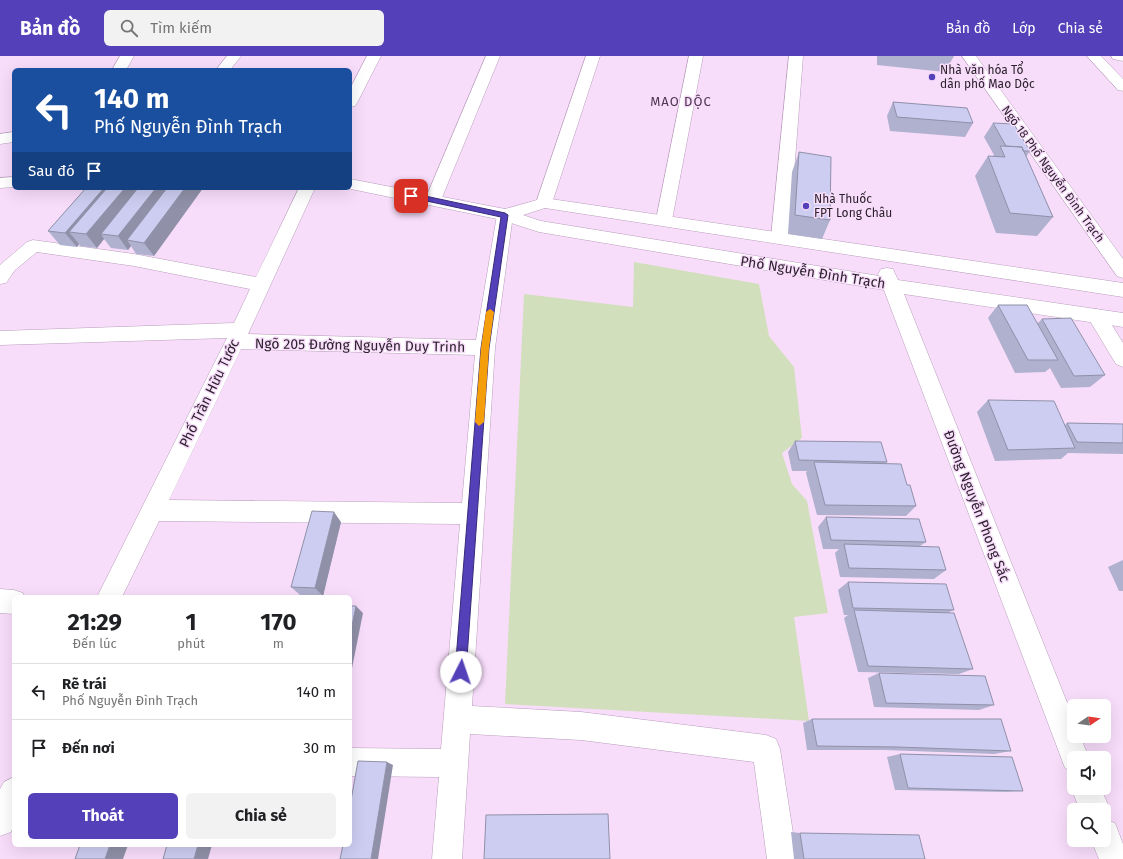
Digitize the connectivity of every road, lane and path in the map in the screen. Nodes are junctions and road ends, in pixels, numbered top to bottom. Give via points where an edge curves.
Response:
1 (127, 56) edge
2 (234, 56) edge
3 (374, 56) edge
4 (493, 56) edge
5 (593, 56) edge
6 (696, 56) edge
7 (796, 56) edge
8 (969, 56) edge
9 (1094, 56) edge
10 (1118, 56) edge
11 (1123, 57) edge
12 (120, 68) edge
13 (225, 68) edge
14 (1123, 87) edge
15 (352, 99) edge
16 (12, 137) edge
17 (0, 139) edge
18 (12, 182) edge
19 (0, 183) edge
20 (352, 184) edge
21 (306, 190) edge
22 (433, 200) junction
23 (544, 203) junction
24 (505, 215) junction
25 (664, 220) junction
26 (780, 238) junction
27 (879, 253) junction
28 (1123, 272) edge
29 (0, 278) edge
30 (261, 285) junction
31 (891, 285) junction
32 (1123, 290) edge
33 (1096, 316) junction
34 (1123, 320) edge
35 (237, 336) junction
36 (0, 338) edge
37 (485, 348) junction
38 (1123, 359) edge
39 (151, 510) junction
40 (472, 514) junction
41 (110, 595) edge
42 (0, 602) edge
43 (12, 602) edge
44 (457, 719) junction
45 (1072, 751) edge
46 (352, 762) edge
47 (454, 763) junction
48 (12, 796) edge
49 (0, 821) edge
50 (1109, 847) edge
51 (447, 859) edge
52 (782, 859) edge
53 (1114, 859) edge

1 - 12 street
2 - 13 street
3 - 15 street
4 - 22 street
5 - 23 street
6 - 25 street
7 - 26 street
8 - 28 street, Ngõ 18 Phố Nguyễn Đình Trạch
9 - 14 street
10 - 11 street
16 - 17 street
18 - 19 street
20 - 22 street, Phố Nguyễn Đình Trạch
21 - 30 street, Phố Trần Hữu Tước
22 - 24 street, Phố Nguyễn Đình Trạch
23 - 24 street, Phố Nguyễn Đình Trạch
23 - 25 street, Phố Nguyễn Đình Trạch
24 - 31 street, Phố Nguyễn Đình Trạch via 539,226
24 - 37 street
25 - 26 street, Phố Nguyễn Đình Trạch
26 - 27 street, Phố Nguyễn Đình Trạch
27 - 31 street, Đường Nguyễn Phong Sắc
27 - 32 street, Phố Nguyễn Đình Trạch
29 - 30 street via 9,266 33,246 134,260
30 - 35 street, Phố Trần Hữu Tước
31 - 33 street, Phố Nguyễn Đình Trạch
31 - 45 street, Đường Nguyễn Phong Sắc
33 - 34 street, Phố Nguyễn Đình Trạch
33 - 38 street
35 - 36 street, Ngõ 205 Đường Nguyễn Duy Trinh
35 - 37 street, Ngõ 205 Đường Nguyễn Duy Trinh
35 - 39 street, Phố Trần Hữu Tước
37 - 40 street
39 - 40 street
39 - 41 street, Phố Trần Hữu Tước
40 - 44 street
42 - 43 street
44 - 47 street
44 - 52 street via 581,726 766,749
46 - 47 street
47 - 51 street
48 - 49 street
50 - 53 street

